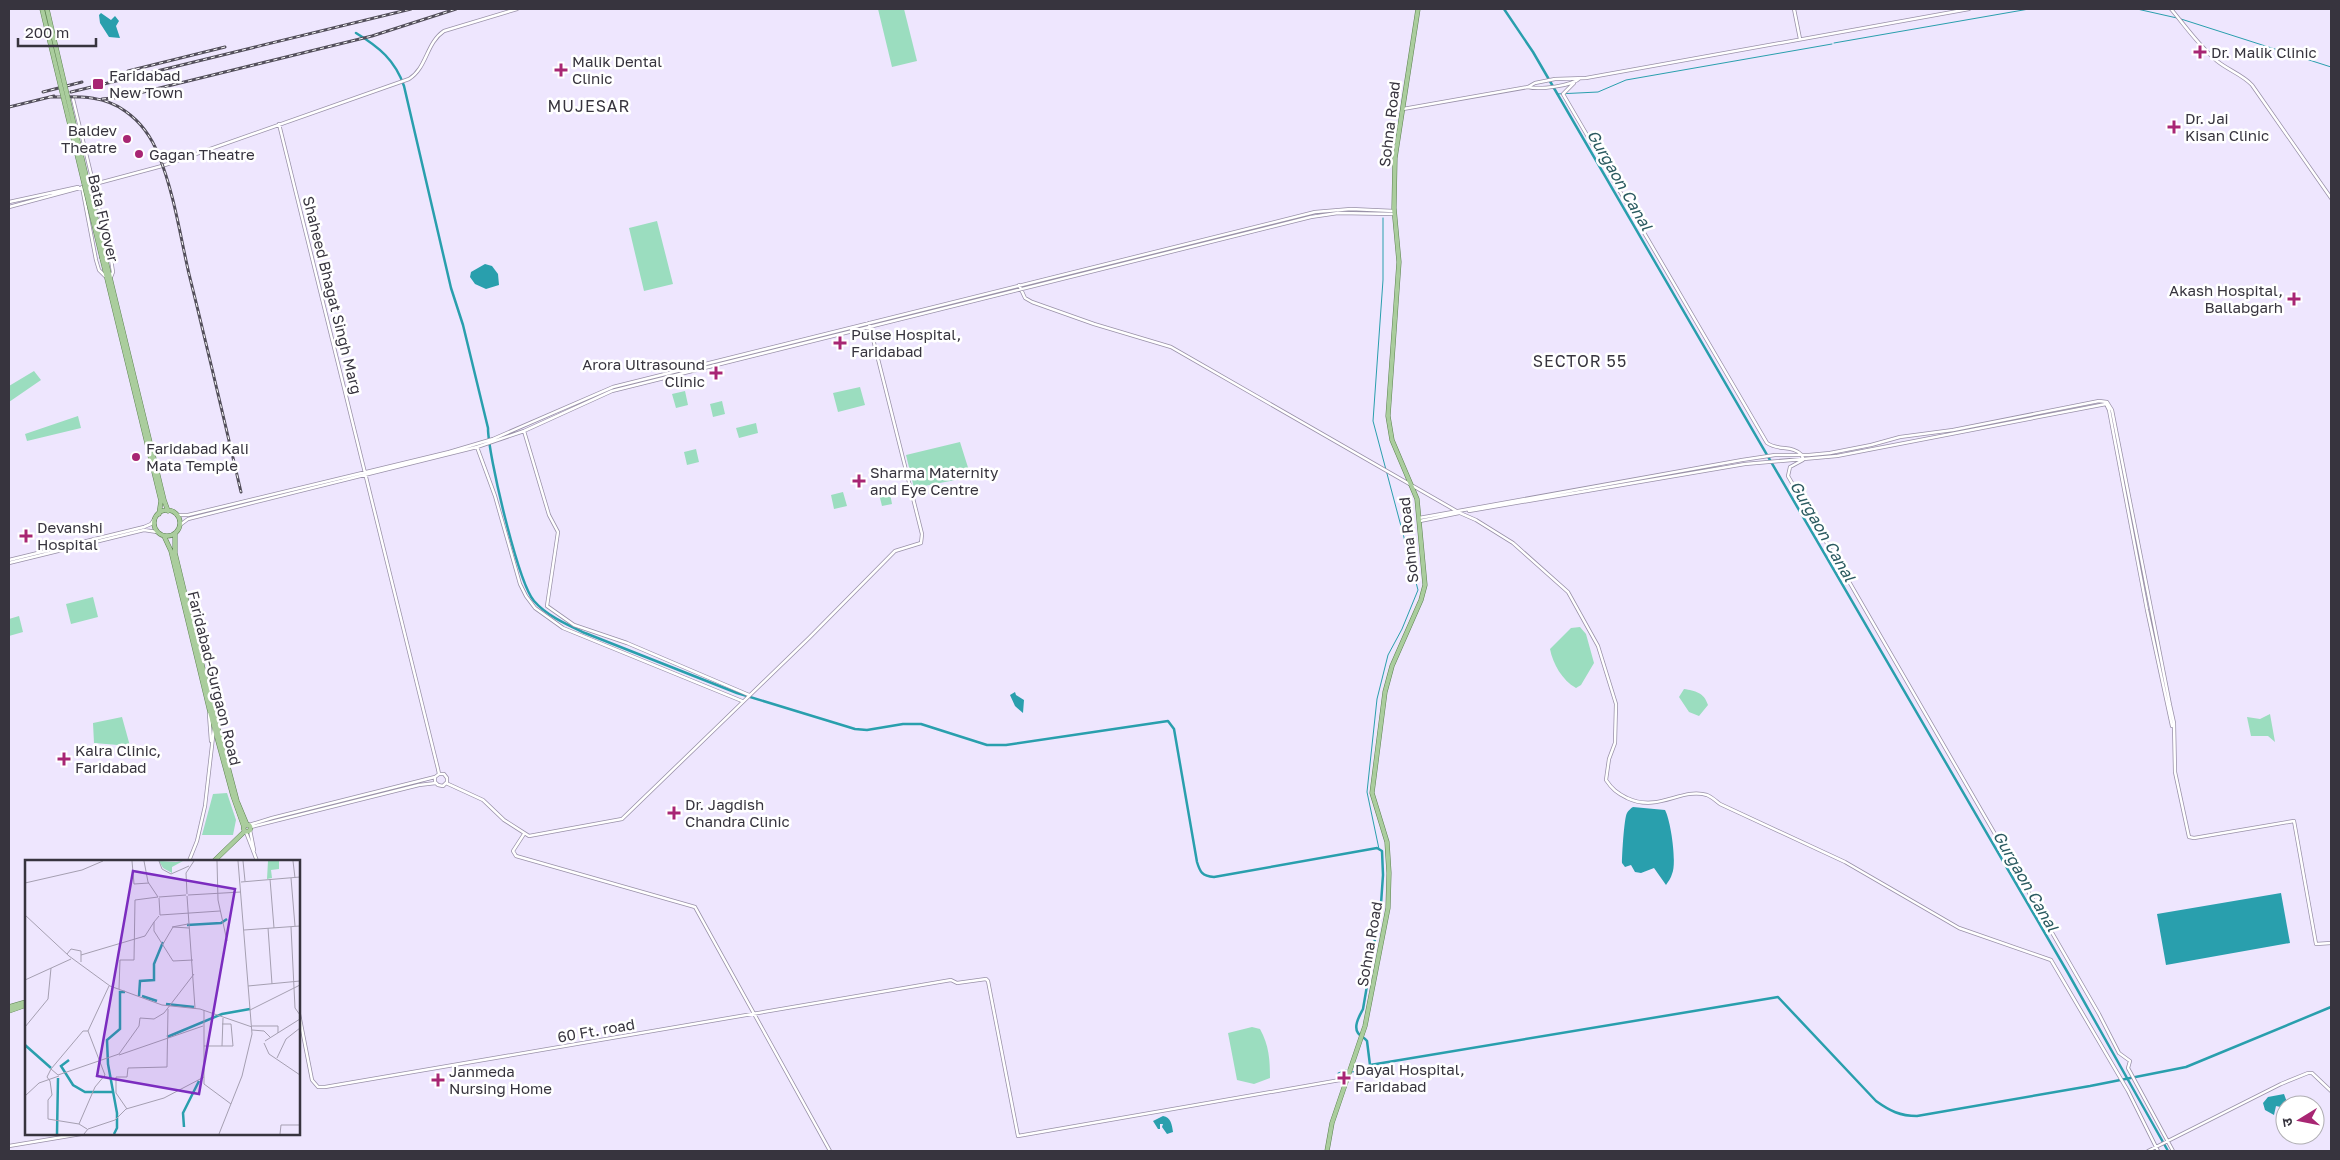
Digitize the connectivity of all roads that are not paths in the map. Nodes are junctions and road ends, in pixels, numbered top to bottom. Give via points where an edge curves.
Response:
1 (42, 9) edge
2 (47, 9) edge
3 (517, 9) edge
4 (1418, 9) edge
5 (1794, 9) edge
6 (1969, 9) edge
7 (2170, 9) edge
8 (1800, 38) junction
9 (1580, 78) junction
10 (1574, 83) junction
11 (1528, 87) junction
12 (72, 99) dead end
13 (1401, 109) junction
14 (279, 124) junction
15 (93, 184) junction
16 (82, 187) junction
17 (2331, 198) edge
18 (9, 202) edge
19 (9, 207) edge
20 (1386, 212) junction
21 (1394, 212) junction
22 (104, 257) junction
23 (109, 277) junction
24 (1019, 285) junction
25 (1021, 290) junction
26 (869, 323) junction
27 (870, 328) junction
28 (524, 431) junction
29 (493, 440) junction
30 (483, 443) junction
31 (478, 447) junction
32 (1802, 455) junction
33 (1803, 460) junction
34 (365, 474) junction
35 (1412, 484) junction
36 (168, 511) junction
37 (1459, 512) junction
38 (159, 514) junction
39 (177, 515) junction
40 (155, 518) junction
41 (1420, 520) junction
42 (180, 525) junction
43 (157, 532) junction
44 (175, 534) junction
45 (164, 536) junction
46 (9, 561) edge
47 (748, 695) junction
48 (743, 701) junction
49 (209, 708) junction
50 (215, 717) junction
51 (214, 725) junction
52 (2172, 726) junction
53 (211, 742) junction
54 (439, 774) junction
55 (435, 777) junction
56 (436, 783) junction
57 (446, 783) junction
58 (247, 828) junction
59 (524, 834) junction
60 (189, 860) edge
61 (215, 860) edge
62 (257, 860) edge
63 (2331, 943) edge
64 (25, 1003) edge
65 (9, 1009) edge
66 (753, 1014) junction
67 (300, 1019) edge
68 (1347, 1082) junction
69 (2331, 1091) edge
70 (75, 1135) edge
71 (2167, 1142) junction
72 (9, 1146) edge
73 (2157, 1147) junction
74 (830, 1151) edge
75 (1327, 1151) edge
76 (2148, 1151) edge
77 (2158, 1151) edge
78 (2173, 1151) edge

1 - 22 main road, Bata Flyover, bridge
2 - 22 main road, Bata Flyover, bridge
3 - 14 street via 444,31 435,39 421,68 404,81
4 - 13 main road, Sohna Road
5 - 8 street
6 - 8 street
7 - 17 street via 2217,61 2252,85
8 - 9 street
9 - 10 street
9 - 11 street via 1555,79
10 - 11 street
10 - 32 street via 1563,93 1768,443 1794,449
11 - 13 street
12 - 15 street
13 - 21 main road, Sohna Road via 1395,158
14 - 15 street via 162,166
14 - 34 street, Shaheed Bhagat Singh Marg
15 - 16 street
15 - 23 street via 112,262 113,272
16 - 18 street
16 - 19 street
16 - 23 street via 99,270
20 - 21 street
20 - 24 street via 1337,210 1305,214
20 - 25 street via 1311,217
21 - 35 main road, Sohna Road via 1399,262 1388,424 1395,450
22 - 23 main road, Bata Flyover
23 - 36 main road
23 - 38 main road, Bata Flyover via 161,501
24 - 25 street
24 - 26 street
25 - 27 street
25 - 35 street via 1032,302 1171,347
26 - 27 street
26 - 29 street via 613,387
27 - 28 street via 612,391
27 - 47 street via 922,534 921,543 895,551
28 - 29 street
28 - 47 street via 549,515 558,532 547,606 574,625 627,643
29 - 30 street
30 - 31 street
30 - 34 street
31 - 34 street
31 - 48 street via 520,584 535,608 563,628
32 - 33 street
32 - 37 street via 1764,457
32 - 52 street via 2099,402 2109,404
33 - 37 street via 1767,462
33 - 52 street via 2106,404
33 - 71 street via 1790,467 1788,476 2100,1014 2118,1051 2130,1061 2128,1068
34 - 39 street
34 - 42 street via 188,519
34 - 54 street, Shaheed Bhagat Singh Marg
35 - 37 street
35 - 41 main road, Sohna Road
36 - 38 main road
36 - 39 main road
37 - 41 street
37 - 73 street via 1512,543 1568,592 1585,621 1598,646 1616,704 1615,743 1608,759 1606,780 1617,793 1649,804 1685,796 1708,796 1845,862 1959,928 2051,960
38 - 40 main road
39 - 42 main road
40 - 43 main road
40 - 46 street via 144,528
41 - 68 main road, Sohna Road via 1420,553 1425,585 1386,688 1374,781 1373,799 1387,842 1388,908 1364,1032
42 - 44 main road
43 - 45 main road
43 - 46 street via 144,530
44 - 45 main road
44 - 50 main road, Faridabad-Gurgaon Road via 175,553
45 - 49 main road, Faridabad-Gurgaon Road via 171,551
47 - 48 street
48 - 59 street via 622,818 530,836
49 - 51 main road, Faridabad-Gurgaon Road
49 - 53 street
50 - 51 street
50 - 58 main road, Faridabad-Gurgaon Road
51 - 53 street
51 - 58 main road, Faridabad-Gurgaon Road via 233,796
52 - 63 street via 2174,772 2189,837 2294,821 2316,944
53 - 60 street via 205,806
54 - 55 street
54 - 57 street via 446,776
55 - 56 street
55 - 58 street via 272,818
56 - 57 street via 441,786
56 - 58 street via 419,784
57 - 59 street via 483,800
58 - 61 main road
58 - 62 street
59 - 66 street via 513,851 516,856 695,907
64 - 65 main road
66 - 67 street, 60 Ft. road via 322,1088 312,1080
66 - 68 street, 60 Ft. road via 954,981 988,980 1018,1136 1340,1080
66 - 74 street
68 - 75 main road, Sohna Road via 1332,1123
69 - 71 street via 2312,1073 2282,1084
70 - 72 street
71 - 73 street
71 - 78 street
73 - 76 street
73 - 77 street

